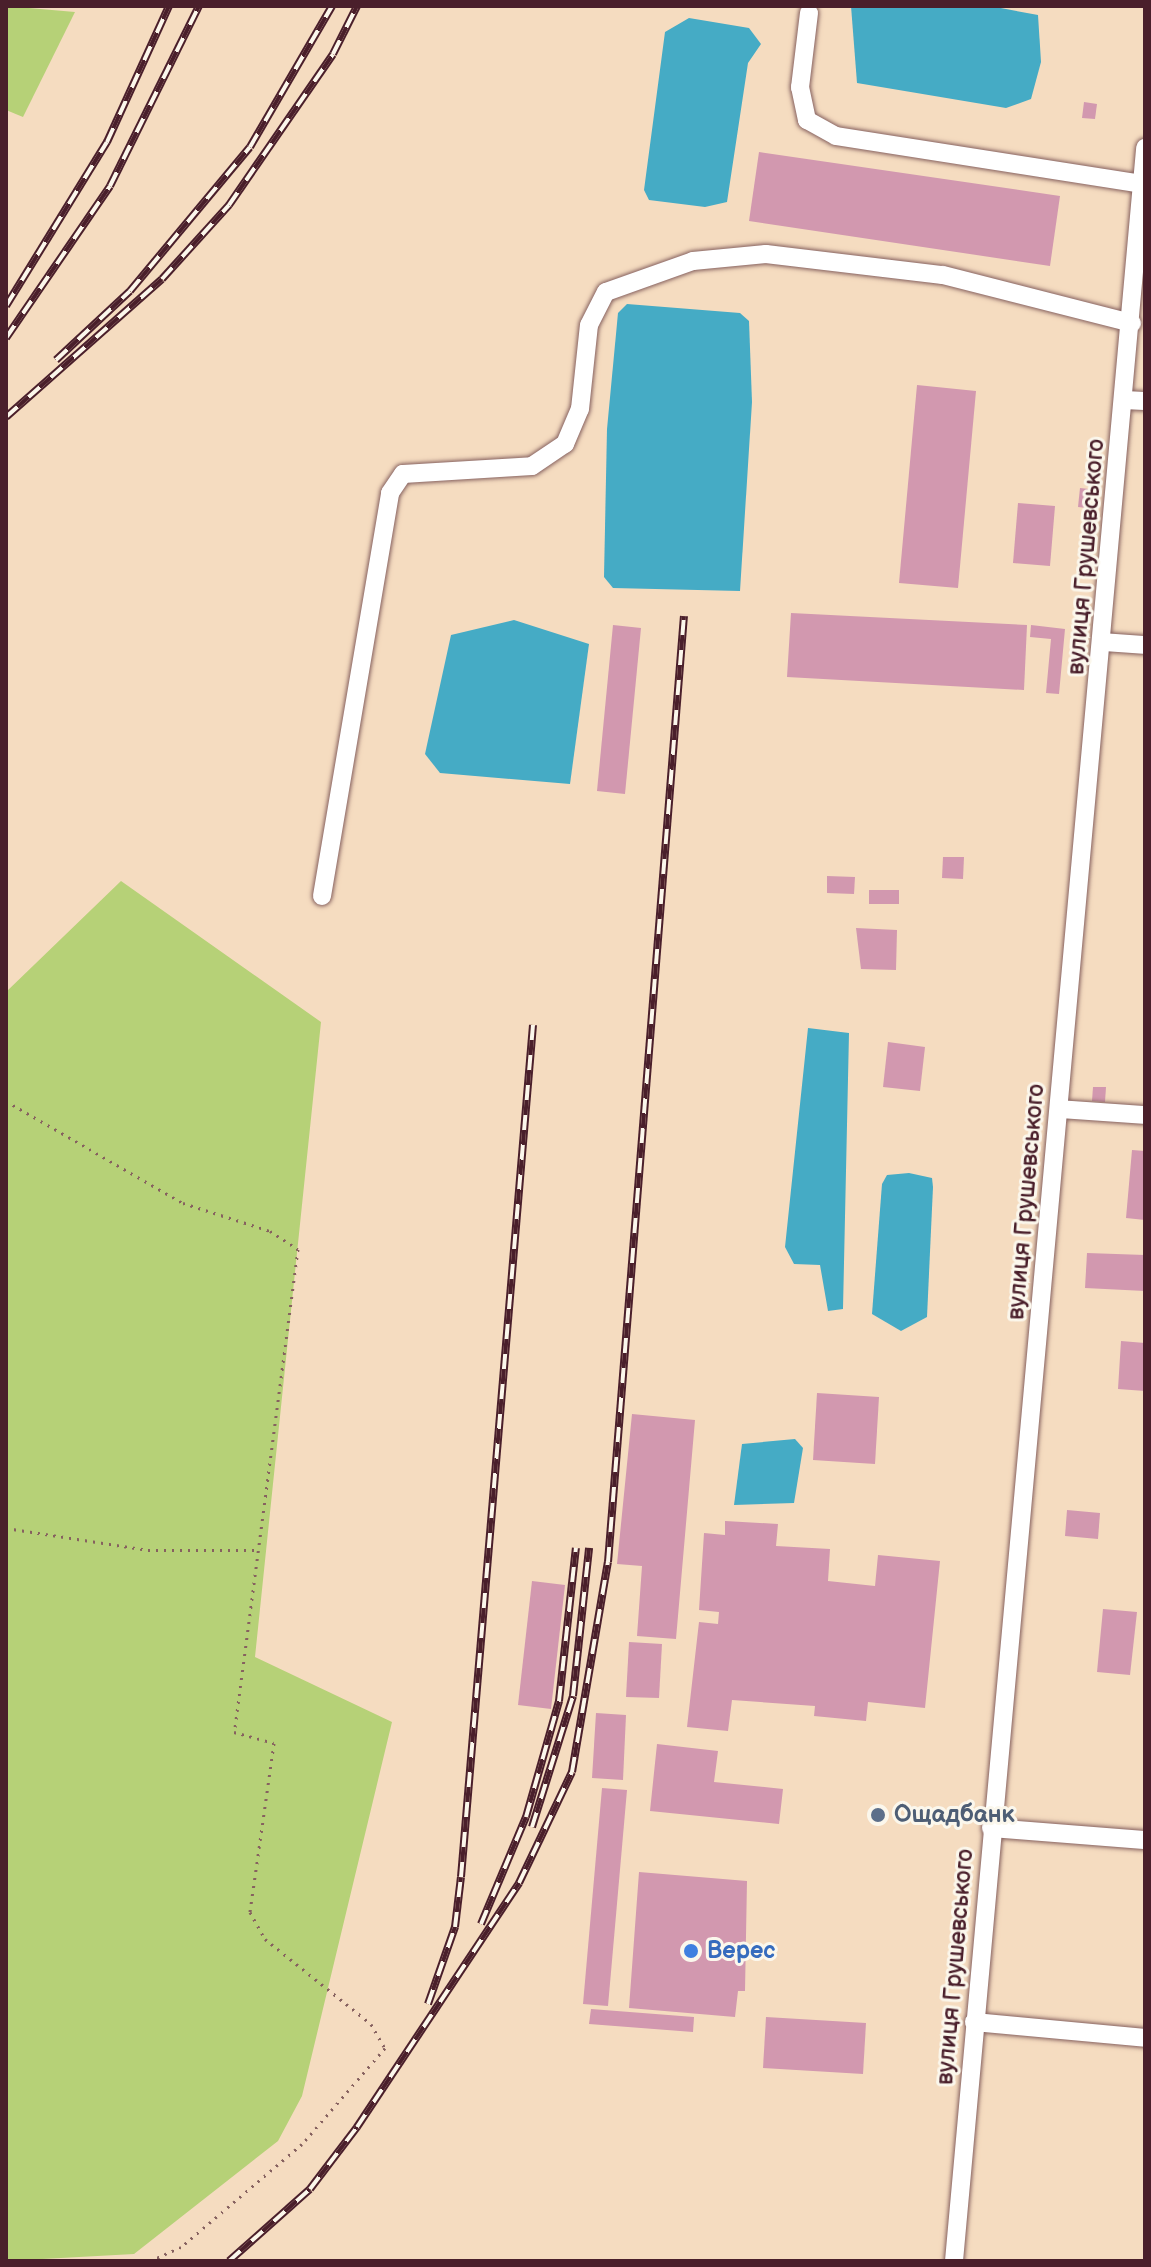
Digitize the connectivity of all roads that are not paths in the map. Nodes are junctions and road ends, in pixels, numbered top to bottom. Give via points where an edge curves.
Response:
1 (809, 13) dead end
2 (1145, 148) edge
3 (1142, 184) junction
4 (1132, 323) junction
5 (1124, 400) junction
6 (1145, 401) edge
7 (1103, 642) junction
8 (1145, 645) edge
9 (322, 896) dead end
10 (1059, 1109) junction
11 (1145, 1115) edge
12 (991, 1828) junction
13 (1145, 1840) edge
14 (974, 2022) junction
15 (1145, 2038) edge
16 (954, 2261) edge

1 - 3 street via 800,87 807,120 836,136
2 - 3 street, вулиця Грушевського
3 - 4 street, вулиця Грушевського
4 - 5 street, вулиця Грушевського
4 - 9 street via 971,280 766,254 693,261 606,292 589,325 580,409 565,444 532,466 403,474 390,493
5 - 6 street
5 - 7 street, вулиця Грушевського
7 - 8 street
7 - 10 street, вулиця Грушевського
10 - 11 street
10 - 12 street, вулиця Грушевського
12 - 13 street
12 - 14 street, вулиця Грушевського
14 - 15 street
14 - 16 street, вулиця Грушевського

